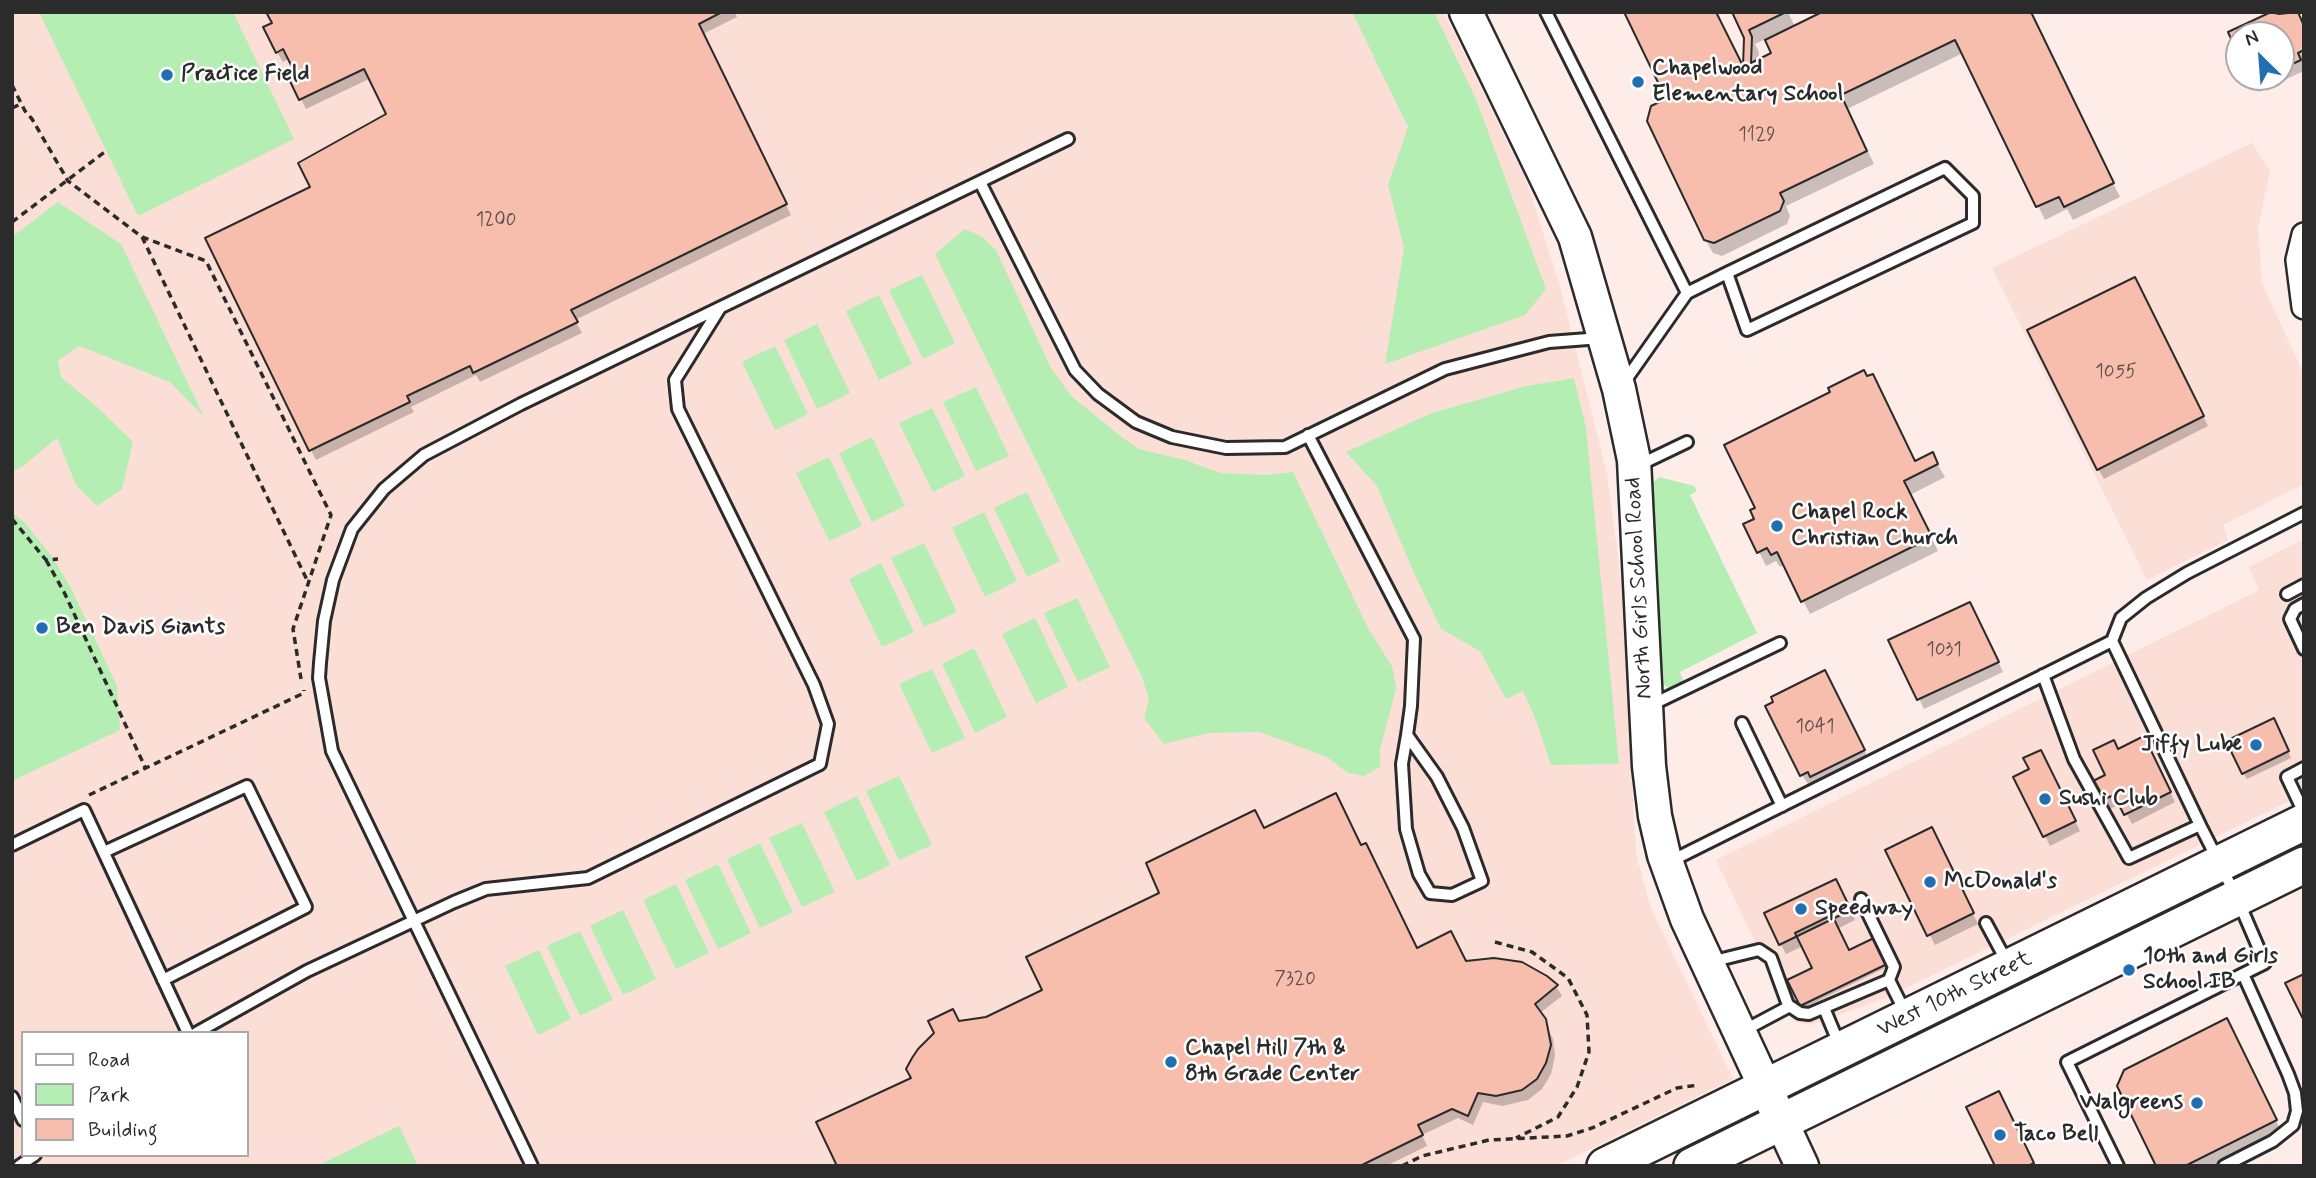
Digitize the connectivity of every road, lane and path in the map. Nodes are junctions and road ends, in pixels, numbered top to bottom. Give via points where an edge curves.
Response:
1 (1466, 12) edge
2 (1546, 12) edge
3 (12, 85) edge
4 (21, 104) junction
5 (12, 108) edge
6 (1068, 139) dead end
7 (106, 151) dead end
8 (68, 181) junction
9 (980, 182) junction
10 (12, 222) edge
11 (2304, 235) edge
12 (142, 237) junction
13 (1727, 273) junction
14 (1687, 293) junction
15 (2304, 307) edge
16 (720, 308) junction
17 (1606, 338) junction
18 (1619, 389) junction
19 (1308, 435) junction
20 (1687, 442) dead end
21 (1635, 467) junction
22 (2304, 513) edge
23 (12, 519) edge
24 (58, 559) dead end
25 (46, 560) junction
26 (308, 582) junction
27 (2304, 585) edge
28 (2287, 594) dead end
29 (2304, 604) edge
30 (2112, 641) junction
31 (1780, 643) dead end
32 (2304, 649) edge
33 (2043, 675) junction
34 (1646, 707) junction
35 (1742, 723) dead end
36 (1407, 735) junction
37 (145, 767) junction
38 (2304, 768) edge
39 (85, 797) dead end
40 (1782, 806) junction
41 (2304, 813) edge
42 (2304, 821) edge
43 (2200, 825) junction
44 (12, 845) edge
45 (104, 852) junction
46 (2220, 863) junction
47 (1666, 864) junction
48 (2304, 865) edge
49 (2237, 898) junction
50 (1861, 899) dead end
51 (414, 921) junction
52 (1986, 923) dead end
53 (1495, 942) dead end
54 (1708, 963) junction
55 (2010, 968) junction
56 (2243, 974) junction
57 (163, 980) junction
58 (1889, 980) junction
59 (1790, 1006) junction
60 (1824, 1008) junction
61 (1907, 1018) junction
62 (187, 1031) edge
63 (200, 1031) edge
64 (1741, 1033) junction
65 (1842, 1051) junction
66 (1699, 1085) dead end
67 (1766, 1088) junction
68 (12, 1097) edge
69 (21, 1116) edge
70 (1782, 1122) junction
71 (1514, 1139) junction
72 (532, 1166) edge
73 (1402, 1166) edge
74 (1605, 1166) edge
75 (1692, 1166) edge
76 (1802, 1166) edge
77 (2118, 1166) edge
78 (2224, 1166) edge

1 - 17 main road, North Girls School Road via 1575,237
2 - 14 lane
3 - 4 path
4 - 5 path
4 - 8 path
6 - 9 lane
7 - 8 path
8 - 10 path
8 - 12 path
9 - 16 lane
9 - 19 lane via 1075,370 1098,394 1136,422 1172,437 1226,448 1285,447
11 - 15 street via 2298,260
12 - 26 path
12 - 26 path via 205,261 331,515
13 - 13 lane via 1945,168 1972,196 1973,223 1747,330
13 - 14 lane
14 - 18 lane
16 - 51 lane via 424,455 384,489 352,529 333,580 318,678 332,751
16 - 51 lane via 675,380 678,409 814,685 828,724 820,764 588,878 486,889
17 - 18 main road, North Girls School Road
17 - 19 lane via 1549,342 1445,369
18 - 21 main road, North Girls School Road
19 - 36 lane via 1414,639
20 - 21 lane
21 - 34 main road, North Girls School Road
22 - 30 lane via 2146,598 2121,618
23 - 25 path
24 - 25 path
25 - 37 path
26 - 37 path via 293,629 304,693
27 - 28 lane
29 - 32 lane via 2295,608 2290,619
30 - 33 lane
30 - 43 lane
31 - 34 lane
33 - 40 lane
33 - 43 lane via 2074,759 2129,858
34 - 47 main road, North Girls School Road via 1652,797
35 - 40 lane
36 - 36 lane via 1402,764 1406,829 1419,874 1430,893 1452,895 1482,881 1463,828 1437,777
37 - 39 path
38 - 41 lane via 2287,777
40 - 47 lane
42 - 46 main road, West 10th Street
43 - 46 lane
44 - 45 lane via 84,810
45 - 57 lane
45 - 57 lane via 247,786 306,907
46 - 49 lane
46 - 55 main road, West 10th Street via 2074,931
47 - 54 main road, North Girls School Road
48 - 49 main road, West 10th Street
49 - 56 lane via 2265,963
49 - 70 main road, West 10th Street
50 - 58 lane via 1894,967
51 - 63 lane via 307,971
51 - 72 lane
52 - 55 lane
53 - 71 path via 1532,952 1568,978 1587,1015 1589,1052 1577,1087 1558,1117
54 - 59 lane via 1759,950 1770,958
54 - 64 main road, North Girls School Road
55 - 61 main road, West 10th Street
56 - 77 lane via 2067,1062
56 - 78 lane via 2285,1065 2297,1111 2292,1125 2273,1142
57 - 62 lane
58 - 60 lane
58 - 61 lane
59 - 60 lane via 1809,1014
59 - 64 lane
60 - 65 lane
61 - 65 main road, West 10th Street
64 - 67 main road, North Girls School Road
65 - 67 main road, West 10th Street
66 - 71 path via 1676,1088 1567,1136
67 - 70 main road, North Girls School Road
67 - 74 main road, West 10th Street
68 - 69 lane
70 - 75 main road, West 10th Street
70 - 76 main road, North Girls School Road
71 - 73 path via 1489,1140 1422,1156

